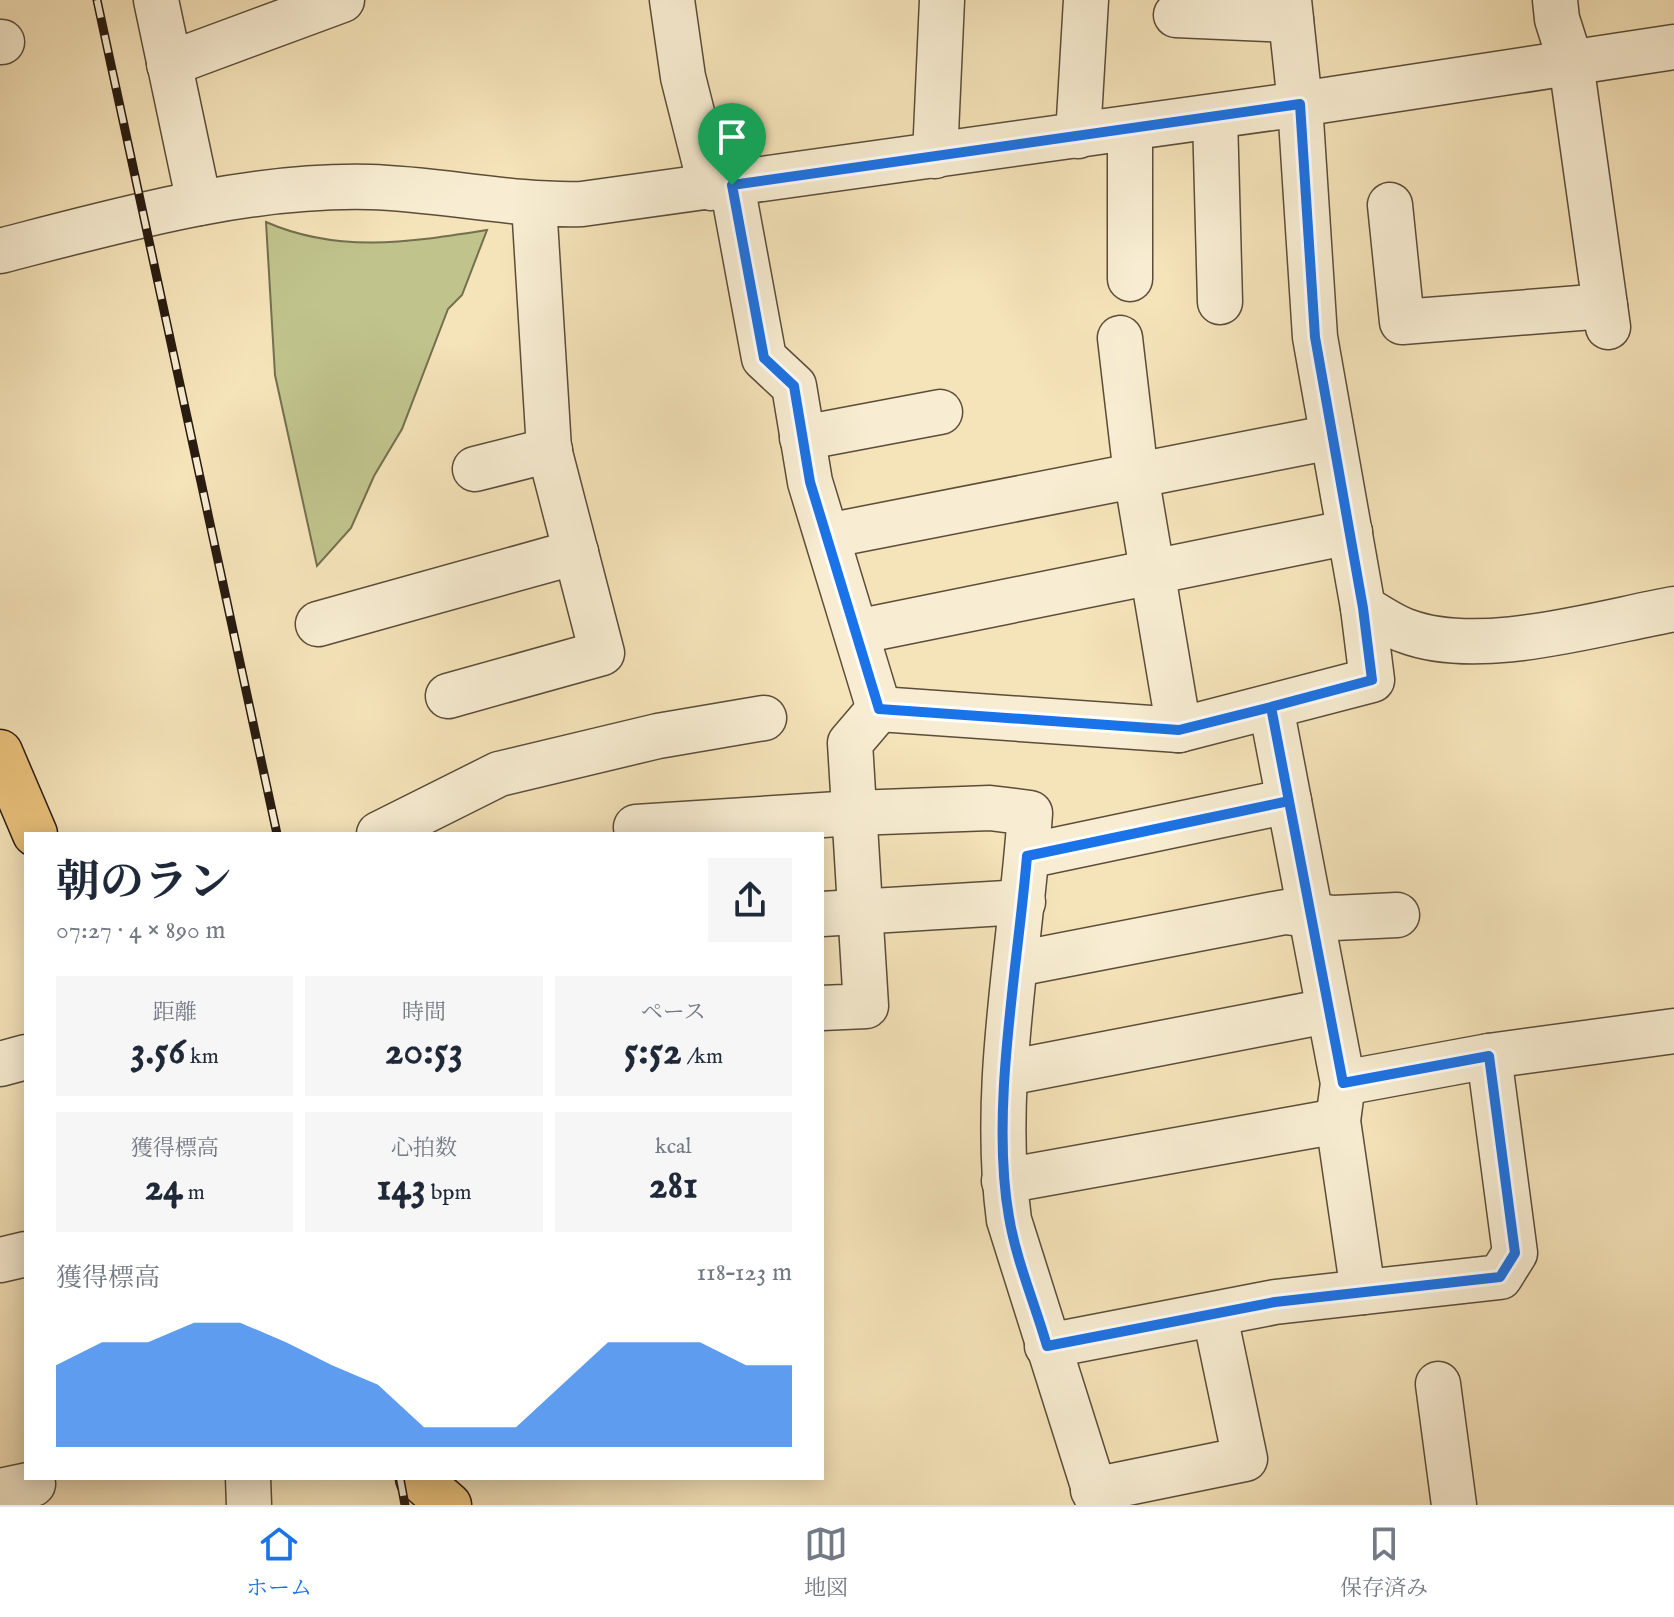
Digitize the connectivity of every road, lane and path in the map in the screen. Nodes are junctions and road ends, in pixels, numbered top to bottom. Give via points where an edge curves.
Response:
1 (156, 0) edge
2 (342, 0) edge
3 (672, 0) edge
4 (942, 0) edge
5 (1086, 0) edge
6 (1555, 0) edge
7 (1290, 10) edge
8 (1176, 15) dead end
9 (1674, 47) edge
10 (1571, 63) junction
11 (169, 64) junction
12 (1300, 104) junction
13 (1215, 117) junction
14 (1130, 129) junction
15 (1078, 136) junction
16 (935, 156) junction
17 (722, 186) junction
18 (199, 203) junction
19 (534, 204) junction
20 (1390, 205) dead end
21 (0, 251) edge
22 (1130, 279) dead end
23 (1220, 302) dead end
24 (1120, 338) dead end
25 (940, 412) dead end
26 (1332, 437) junction
27 (802, 438) junction
28 (550, 450) junction
29 (475, 469) dead end
30 (1136, 475) junction
31 (1350, 532) junction
32 (827, 536) junction
33 (576, 552) junction
34 (1154, 572) junction
35 (1363, 608) junction
36 (1674, 609) edge
37 (318, 624) dead end
38 (856, 632) junction
39 (448, 696) dead end
40 (1271, 707) junction
41 (879, 709) junction
42 (764, 718) dead end
43 (1179, 730) junction
44 (0, 752) edge
45 (1289, 801) junction
46 (854, 813) junction
47 (34, 832) edge
48 (383, 832) edge
49 (637, 832) edge
50 (1027, 856) junction
51 (1023, 902) junction
52 (841, 913) edge
53 (1309, 913) junction
54 (1397, 915) dead end
55 (1017, 964) junction
56 (824, 1008) edge
57 (1327, 1011) junction
58 (1674, 1031) edge
59 (1489, 1056) junction
60 (24, 1058) edge
61 (0, 1064) edge
62 (1007, 1073) junction
63 (1340, 1102) junction
64 (1004, 1181) junction
65 (24, 1254) edge
66 (0, 1260) edge
67 (1363, 1292) junction
68 (1215, 1316) junction
69 (1047, 1346) junction
70 (1438, 1384) dead end
71 (248, 1480) edge
72 (420, 1480) edge
73 (1096, 1497) edge
74 (249, 1505) edge
75 (449, 1505) edge
76 (1454, 1505) edge

1 - 11 street
2 - 11 street
3 - 17 street via 683,77
4 - 16 street
5 - 15 street
6 - 10 street
7 - 8 street
7 - 12 street
9 - 10 street
10 - 12 street
10 - 20 street via 1607,316 1402,322
11 - 18 street
12 - 13 street
12 - 26 street via 1315,337
13 - 14 street
13 - 23 street
14 - 15 street
14 - 22 street
15 - 16 street
16 - 17 street
17 - 19 street via 582,204
17 - 27 street via 764,358 794,386
18 - 19 street via 369,187
18 - 21 street
19 - 28 street
24 - 30 street
25 - 27 street
26 - 30 street
26 - 31 street
27 - 32 street
28 - 29 street
28 - 33 street
30 - 32 street
30 - 34 street
31 - 34 street
31 - 35 street
32 - 38 street
33 - 37 street
33 - 39 street via 602,653
34 - 38 street
34 - 43 street
35 - 36 street via 1406,631 1453,641 1503,640
35 - 40 street via 1372,680
38 - 41 street
40 - 43 street
40 - 45 street
41 - 43 street
41 - 46 street via 850,743
42 - 48 street via 658,736 499,774
44 - 47 main road
45 - 50 street
45 - 53 street
46 - 49 street via 636,827
46 - 50 street via 990,808 1030,813
46 - 52 street
50 - 51 street
51 - 52 street
51 - 55 street
52 - 56 street via 866,1006
53 - 54 street via 1334,918
53 - 55 street via 1285,912
53 - 57 street
55 - 62 street
57 - 62 street
57 - 63 street
58 - 59 street
59 - 63 street
59 - 67 street via 1515,1253 1500,1277
60 - 61 street
62 - 64 street
63 - 64 street
63 - 67 street
64 - 69 street via 1009,1220
65 - 66 street
67 - 68 street via 1275,1302
68 - 69 street
68 - 73 street via 1245,1459
69 - 73 street
70 - 76 street
71 - 74 street
72 - 75 main road

